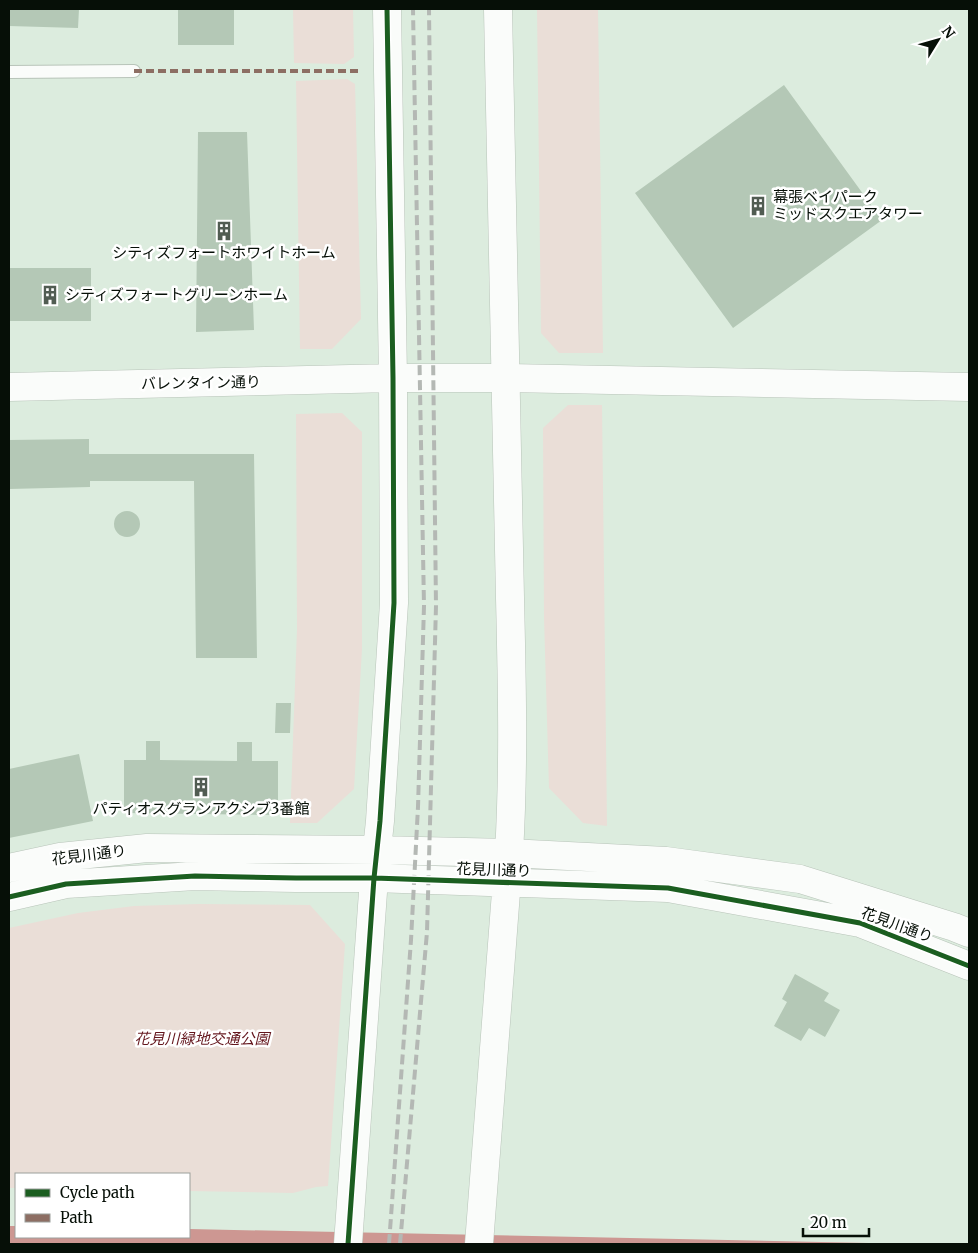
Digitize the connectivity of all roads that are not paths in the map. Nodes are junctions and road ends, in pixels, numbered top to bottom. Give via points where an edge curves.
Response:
1 (387, 9) edge
2 (498, 9) edge
3 (134, 71) dead end
4 (9, 72) edge
5 (393, 378) junction
6 (506, 378) junction
7 (9, 387) edge
8 (969, 387) edge
9 (377, 850) junction
10 (509, 853) junction
11 (9, 868) edge
12 (374, 878) junction
13 (506, 884) junction
14 (9, 897) edge
15 (969, 933) edge
16 (969, 966) edge
17 (348, 1244) edge
18 (480, 1244) edge

1 - 5 street
2 - 6 street
3 - 4 lane
5 - 6 street, バレンタイン通り
5 - 7 street, バレンタイン通り
5 - 9 street via 394,603
6 - 8 street, バレンタイン通り
6 - 10 street via 512,689
9 - 10 street, 花見川通り
9 - 11 street, 花見川通り via 147,848 60,857
9 - 12 street
10 - 13 street
10 - 15 street, 花見川通り via 666,861 800,879
12 - 13 street, 花見川通り
12 - 14 street, 花見川通り via 194,876 66,884
12 - 17 street
13 - 16 street, 花見川通り via 668,888 860,923
13 - 18 street

